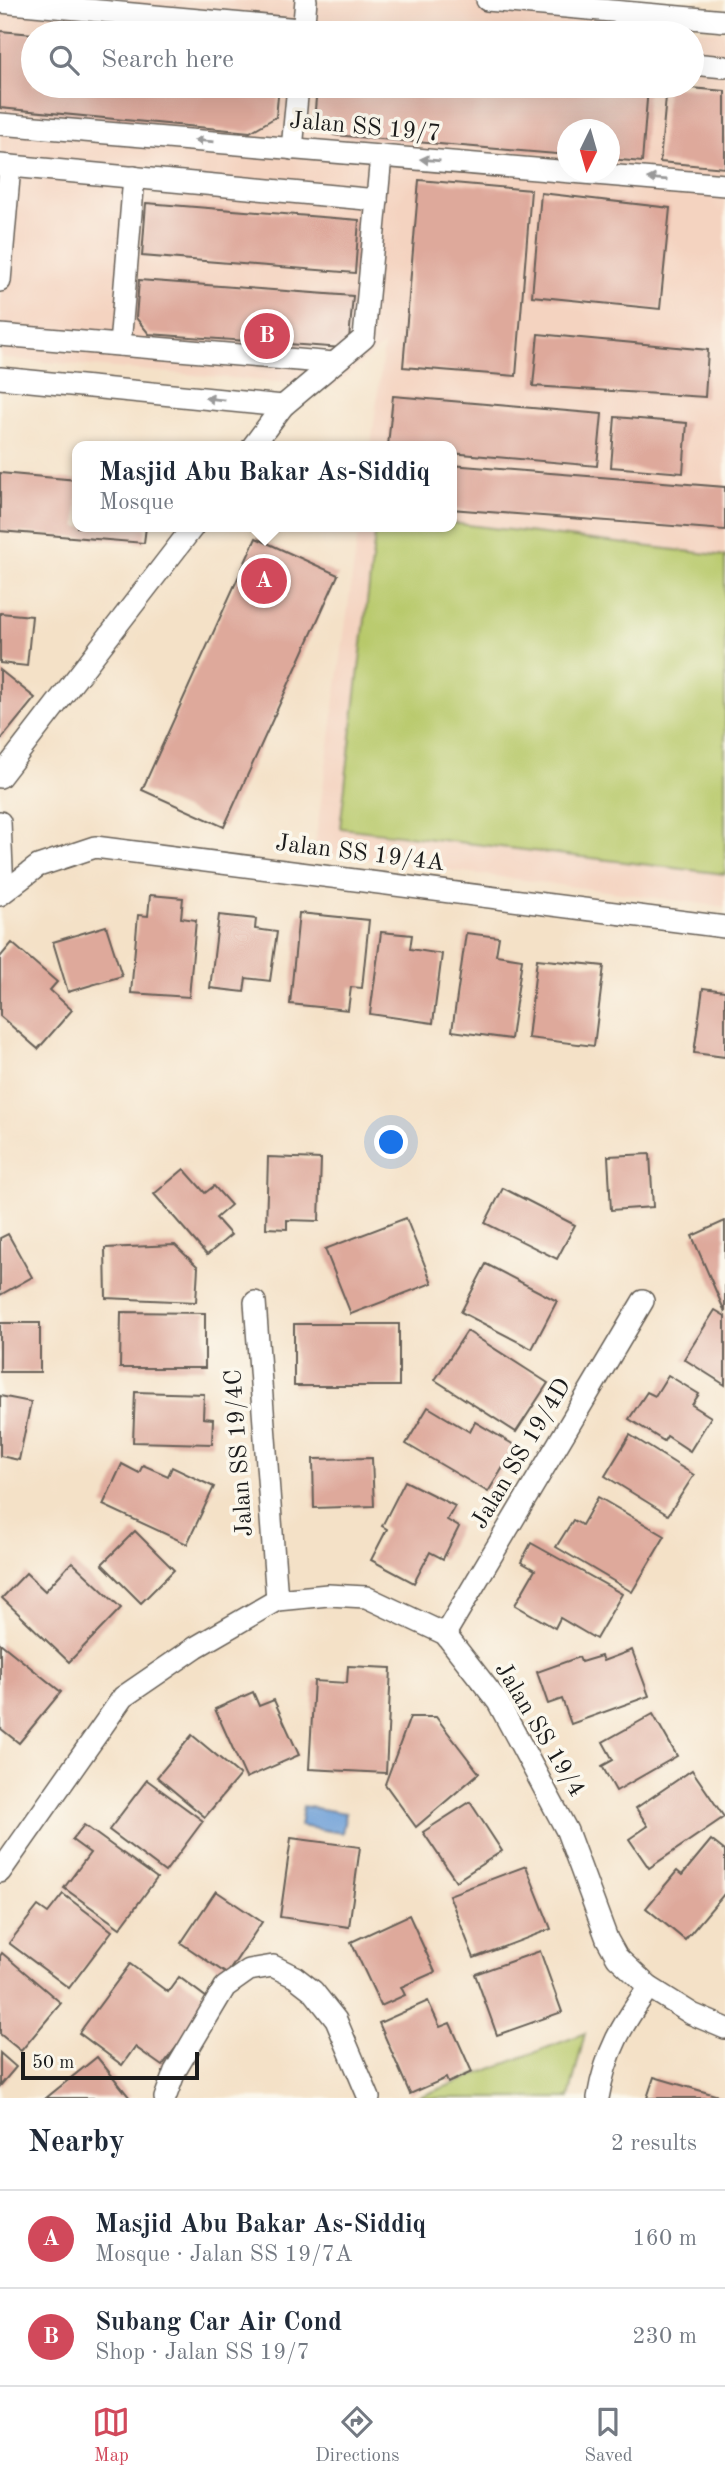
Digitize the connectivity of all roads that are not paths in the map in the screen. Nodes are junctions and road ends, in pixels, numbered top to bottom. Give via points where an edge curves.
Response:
1 (306, 0) edge
2 (486, 0) edge
3 (0, 2) edge
4 (673, 8) edge
5 (199, 21) edge
6 (304, 21) edge
7 (725, 21) edge
8 (704, 65) edge
9 (725, 67) edge
10 (297, 98) edge
11 (0, 124) edge
12 (292, 149) junction
13 (381, 156) junction
14 (5, 165) edge
15 (134, 177) junction
16 (725, 185) edge
17 (377, 200) junction
18 (0, 281) edge
19 (0, 335) edge
20 (120, 345) junction
21 (334, 363) junction
22 (0, 378) edge
23 (283, 405) junction
24 (257, 441) edge
25 (189, 532) edge
26 (0, 777) edge
27 (0, 822) edge
28 (2, 894) edge
29 (725, 927) edge
30 (643, 1301) dead end
31 (255, 1302) dead end
32 (277, 1600) junction
33 (445, 1634) junction
34 (0, 1872) edge
35 (649, 1987) junction
36 (725, 2028) edge
37 (165, 2098) edge
38 (369, 2098) edge
39 (598, 2098) edge

1 - 6 street
2 - 4 street
3 - 5 street
4 - 7 street
8 - 9 street
10 - 12 street
12 -> 11 street, Jalan SS 19/7
12 - 13 street, Jalan SS 19/7
16 -> 13 street, Jalan SS 19/7
13 - 17 street
14 - 15 street
14 - 18 street
15 - 17 street
15 - 20 street
17 - 21 street via 364,338
19 - 20 street
20 - 21 street
21 - 23 street
23 -> 22 street
23 - 24 street
25 - 26 street
27 - 28 street
28 - 29 street, Jalan SS 19/4A via 38,866 95,847
30 - 33 street, Jalan SS 19/4D
31 - 32 street, Jalan SS 19/4C
32 - 33 street, Jalan SS 19/4 via 328,1594 366,1597
32 - 34 street, Jalan SS 19/4 via 196,1647 124,1697
33 - 35 street, Jalan SS 19/4 via 498,1702 567,1831 617,1957
35 - 36 street, Jalan SS 19/4
35 - 39 street via 618,2031
37 - 38 street via 175,2071 225,1987 249,1970 273,1966 313,1991 335,2020

